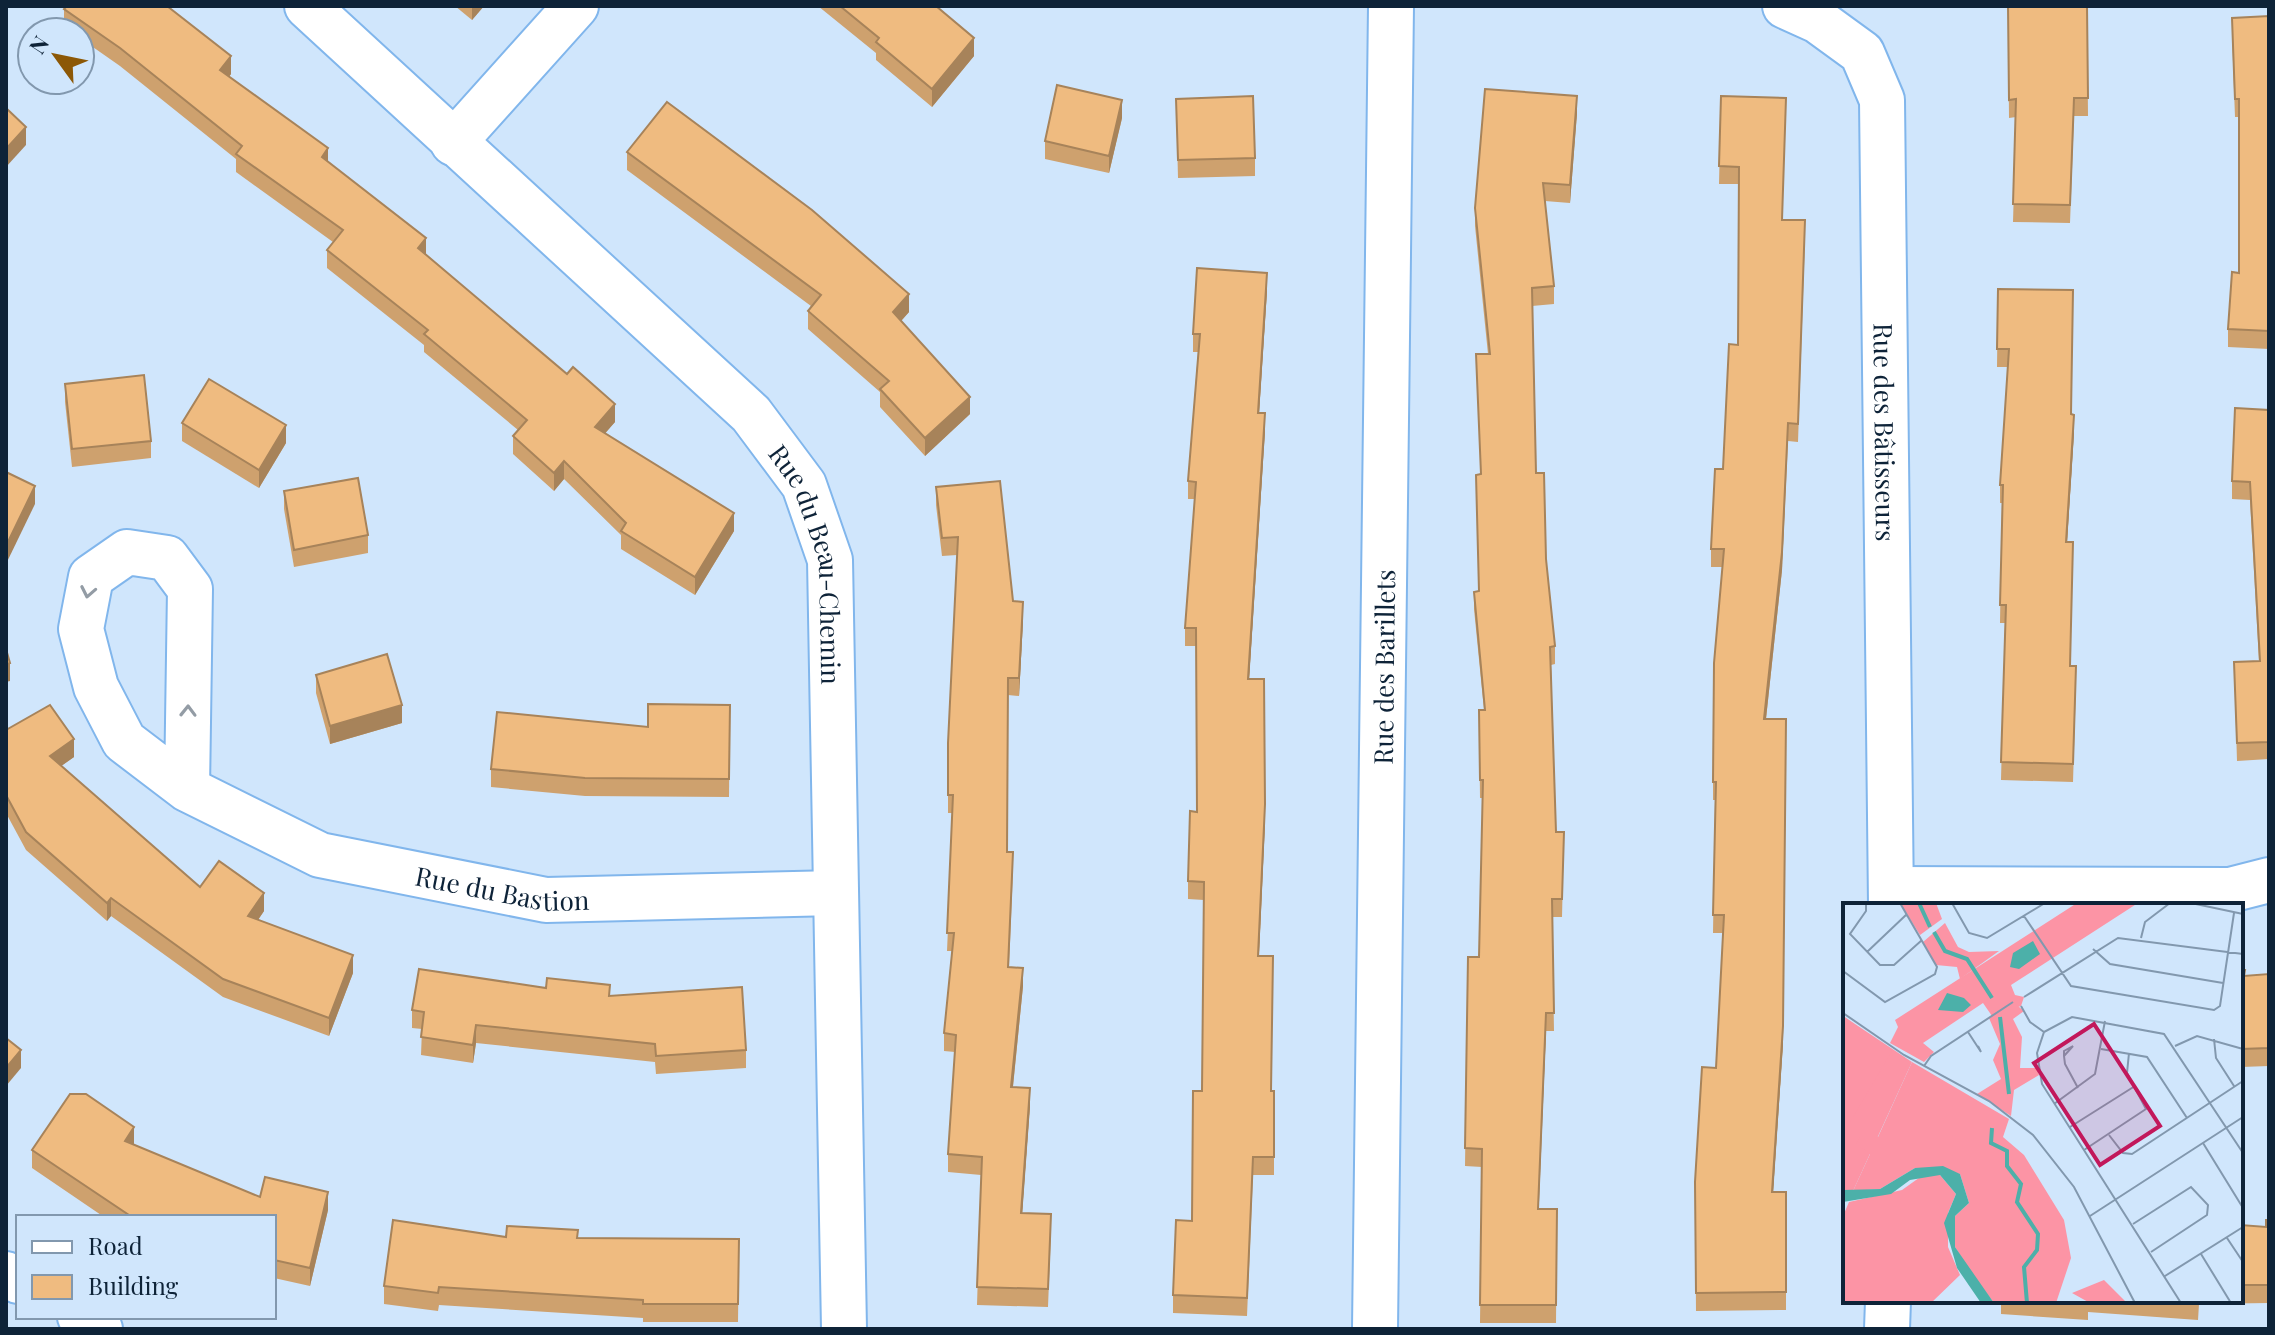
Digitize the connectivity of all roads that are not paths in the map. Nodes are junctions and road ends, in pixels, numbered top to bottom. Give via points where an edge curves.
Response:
1 (307, 6) edge
2 (576, 6) edge
3 (1391, 6) edge
4 (1785, 6) edge
5 (453, 143) junction
6 (187, 789) junction
7 (2269, 880) edge
8 (836, 893) junction
9 (1891, 897) edge
10 (1888, 1303) edge
11 (844, 1329) edge
12 (1375, 1329) edge
13 (1887, 1329) edge

1 - 5 street, Rue du Beau-Chemin
2 - 5 street
3 - 12 street, Rue des Barillets
4 - 9 street, Rue des Bâtisseurs via 1818,21 1862,53 1882,100
5 - 8 street, Rue du Beau-Chemin via 751,414 804,485 830,560
6 -> 6 street, Rue du Bastion via 190,589 167,558 127,552 91,577 81,629 96,687 124,741
6 - 8 street, Rue du Bastion via 320,855 546,900
7 - 9 street via 2230,890
8 - 11 street, Rue du Beau-Chemin
10 - 13 street

